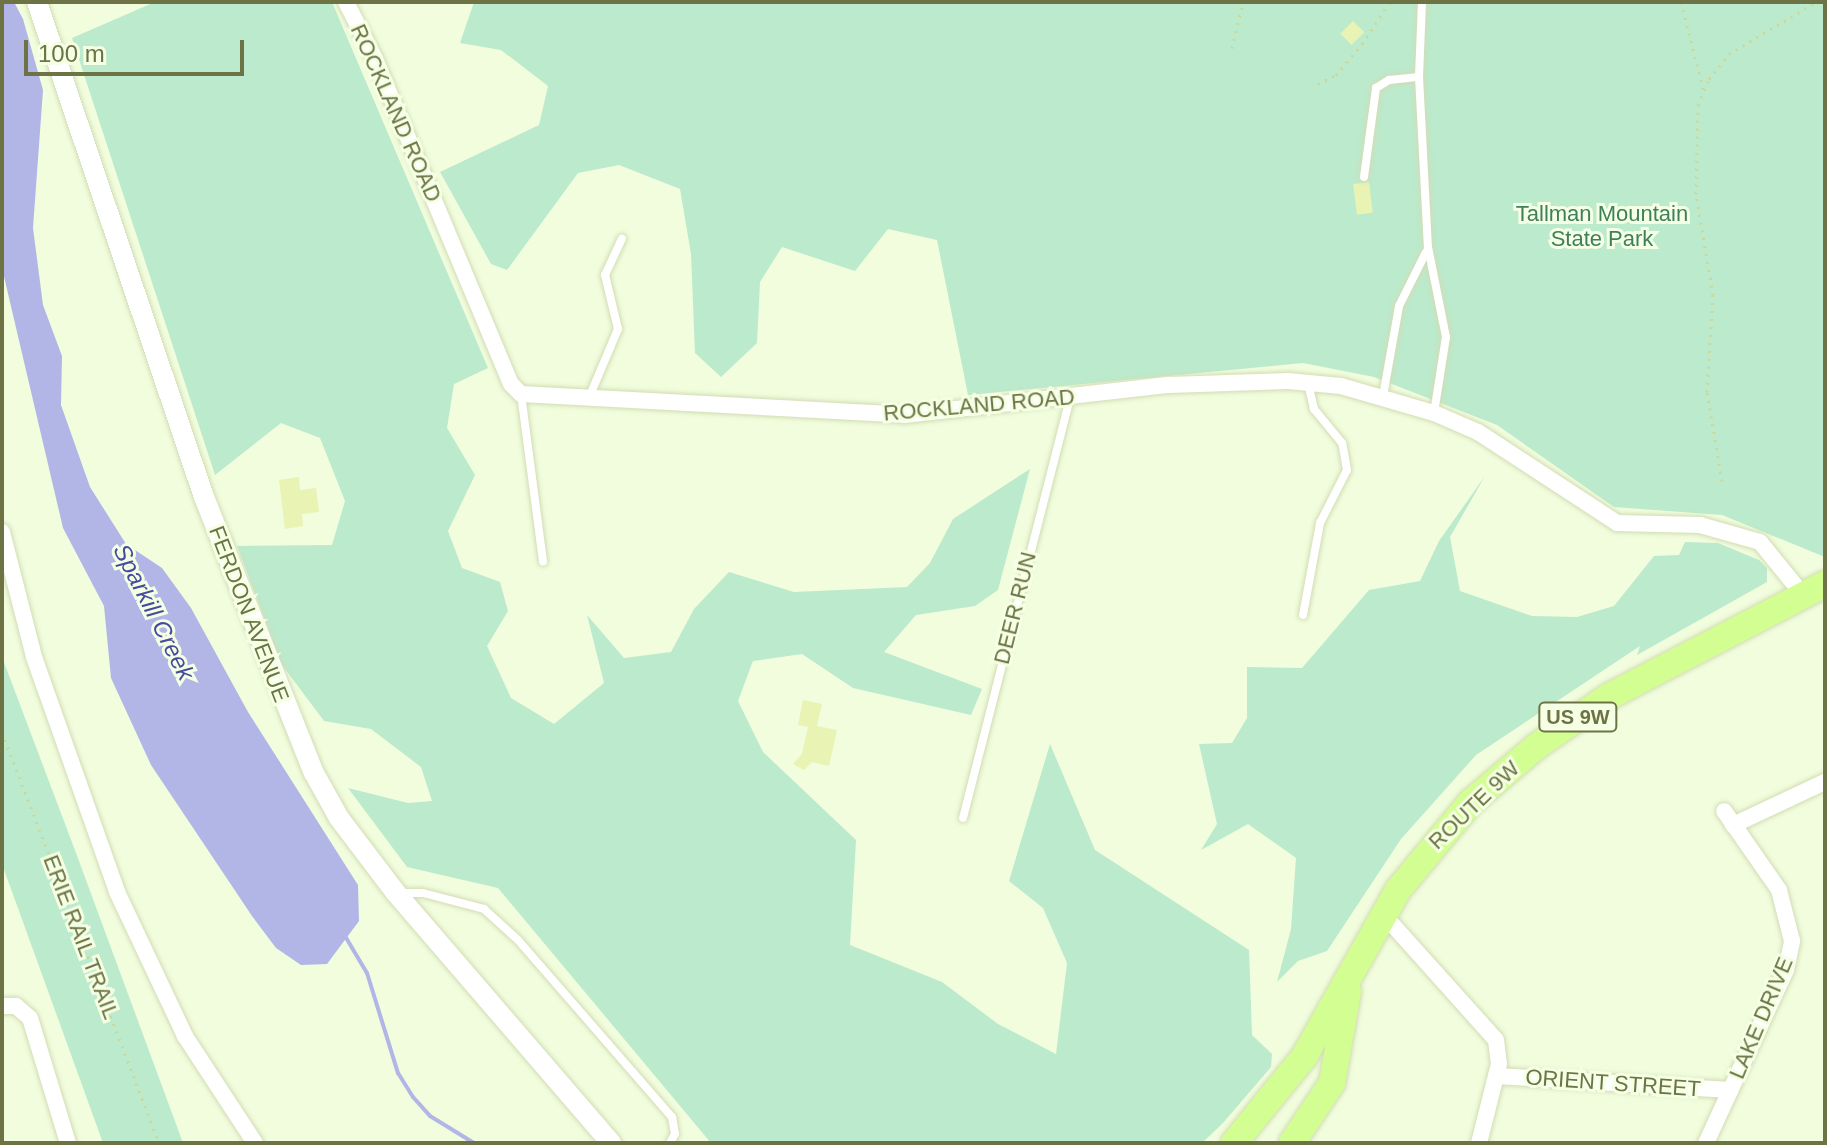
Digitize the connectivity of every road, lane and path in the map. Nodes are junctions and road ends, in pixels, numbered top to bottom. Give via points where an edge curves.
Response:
1 (37, 2) edge
2 (346, 2) edge
3 (1243, 2) edge
4 (1390, 2) edge
5 (1681, 2) edge
6 (1816, 2) edge
7 (1423, 3) edge
8 (1232, 48) dead end
9 (1419, 77) junction
10 (1318, 84) dead end
11 (1704, 92) junction
12 (1364, 177) dead end
13 (622, 239) dead end
14 (1428, 247) junction
15 (1308, 382) junction
16 (521, 394) junction
17 (1383, 396) junction
18 (1070, 398) junction
19 (588, 400) junction
20 (1434, 413) junction
21 (1722, 481) dead end
22 (2, 532) edge
23 (543, 562) dead end
24 (1814, 590) edge
25 (1303, 615) dead end
26 (2, 732) edge
27 (1825, 782) edge
28 (963, 818) dead end
29 (396, 893) junction
30 (1383, 914) junction
31 (1345, 984) junction
32 (2, 1006) edge
33 (1496, 1076) junction
34 (1731, 1090) junction
35 (68, 1143) edge
36 (159, 1143) edge
37 (255, 1143) edge
38 (611, 1143) edge
39 (670, 1143) edge
40 (1234, 1143) edge
41 (1292, 1143) edge
42 (1479, 1143) edge
43 (1706, 1143) edge

1 - 29 street, FERDON AVENUE via 204,497 281,696 326,797
2 - 16 street, ROCKLAND ROAD via 375,59 511,384
3 - 8 path
4 - 10 path via 1354,54
5 - 11 path
6 - 11 path via 1729,54
7 - 9 lane
9 - 12 lane via 1389,80 1376,88
9 - 14 lane
11 - 21 path via 1695,122 1696,194 1713,295 1707,392
13 - 19 lane via 605,275 618,329
14 - 17 lane via 1419,276 1399,306
14 - 20 lane via 1446,337
15 - 17 street, ROCKLAND ROAD
15 - 18 street, ROCKLAND ROAD via 1169,385
15 - 25 lane via 1314,409 1342,443 1347,470 1320,523
16 - 19 street, ROCKLAND ROAD
16 - 23 lane
17 - 20 street, ROCKLAND ROAD
18 - 19 street, ROCKLAND ROAD via 904,415
18 - 28 lane, DEER RUN
20 - 24 street, ROCKLAND ROAD via 1511,450 1580,503 1617,523 1700,525 1760,542
22 - 37 street via 34,657 112,879 185,1036
24 - 30 main road, ROUTE 9W / US 9W via 1608,697 1537,746 1451,822
26 - 36 path, ERIE RAIL TRAIL
27 - 34 street, LAKE DRIVE via 1729,818 1779,890 1792,941 1786,970
29 - 38 street, FERDON AVENUE
29 - 39 lane via 414,892 484,909 518,940 672,1117 675,1134
30 - 31 main road, ROUTE 9W / US 9W
30 - 33 street via 1496,1040
31 - 40 main road, ROUTE 9W / US 9W via 1304,1057
31 - 41 main road via 1349,1002 1332,1083
32 - 35 street via 21,1009 30,1018
33 - 34 street, ORIENT STREET
33 - 42 street
34 - 43 street, LAKE DRIVE

